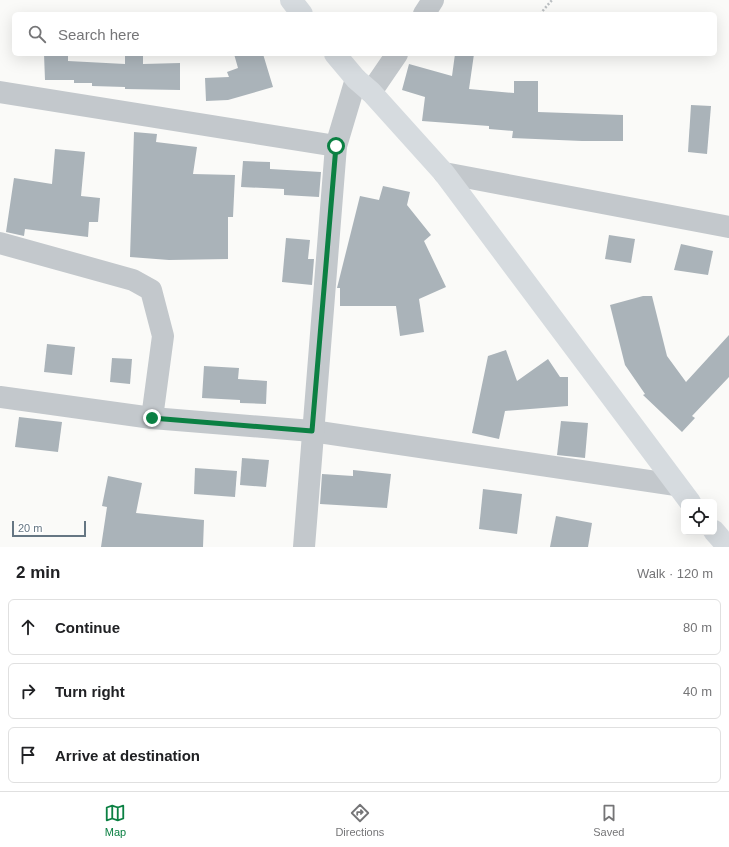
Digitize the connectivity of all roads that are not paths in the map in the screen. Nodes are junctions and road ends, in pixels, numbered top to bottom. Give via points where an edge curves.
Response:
1 (291, 0) edge
2 (433, 0) edge
3 (300, 12) edge
4 (425, 12) edge
5 (337, 56) edge
6 (395, 56) edge
7 (364, 86) junction
8 (0, 92) edge
9 (336, 146) junction
10 (444, 173) junction
11 (729, 227) edge
12 (0, 243) edge
13 (0, 397) edge
14 (152, 418) junction
15 (312, 431) junction
16 (676, 485) junction
17 (688, 499) edge
18 (717, 530) edge
19 (729, 532) edge
20 (717, 534) edge
21 (304, 547) edge
22 (728, 547) edge

1 - 3 main road
2 - 4 street
5 - 7 main road
6 - 7 street
7 - 9 street
7 - 10 main road
8 - 9 street
9 - 15 street
10 - 11 street
10 - 16 main road
12 - 14 street via 132,280 151,290 163,336
13 - 14 street
14 - 15 street
15 - 16 street
15 - 21 street
16 - 17 main road
18 - 19 street
20 - 22 main road

